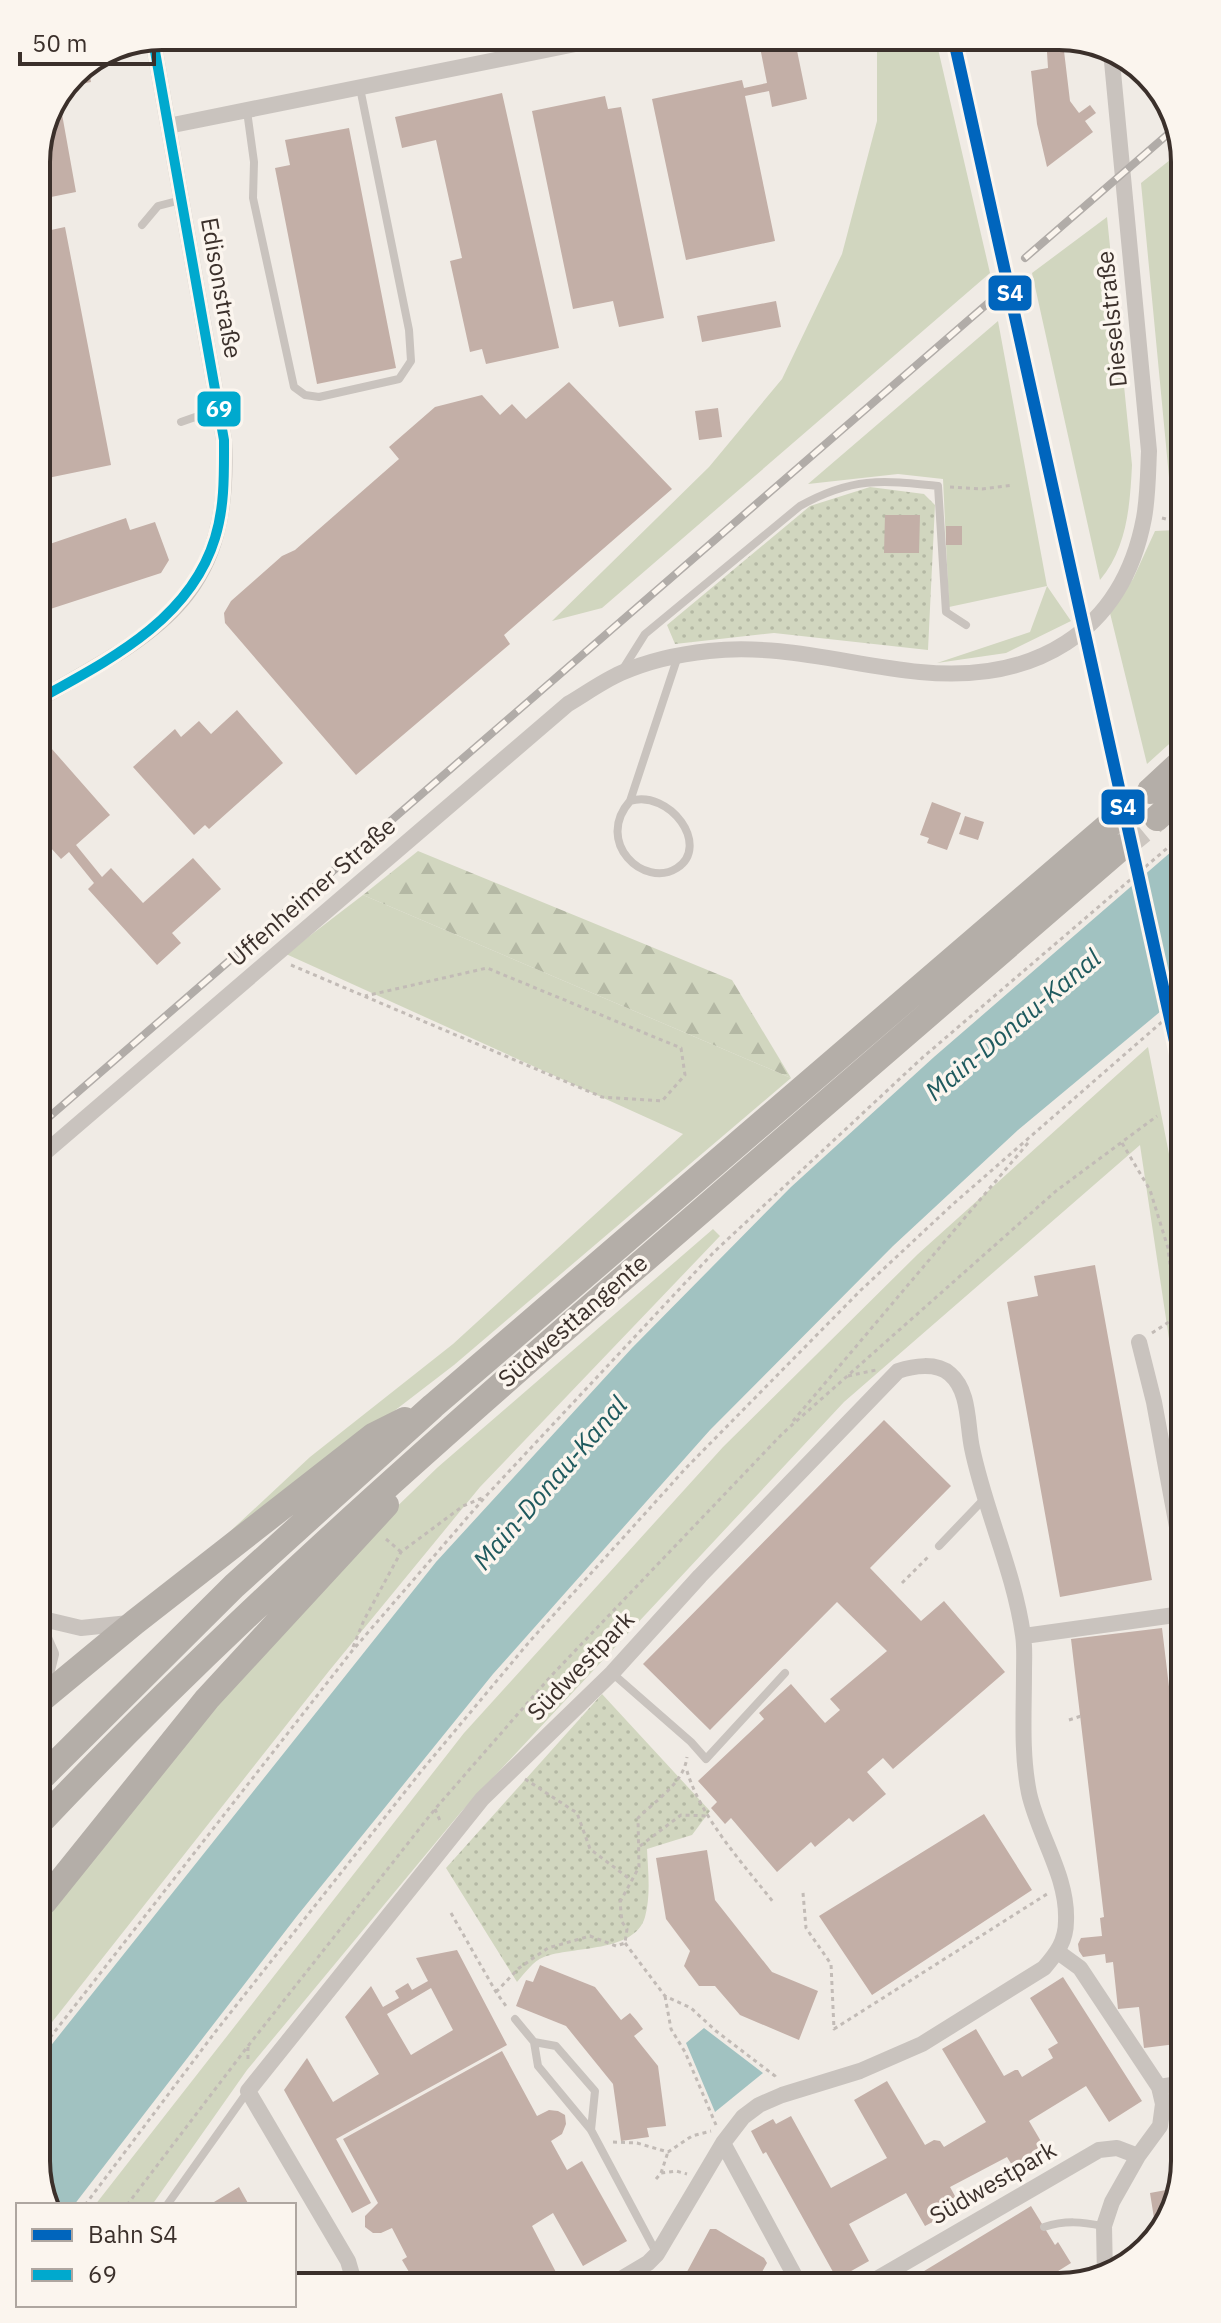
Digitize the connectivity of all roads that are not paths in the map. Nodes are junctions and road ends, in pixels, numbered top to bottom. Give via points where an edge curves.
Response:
1 (155, 50) edge
2 (545, 50) edge
3 (1112, 64) edge
4 (359, 87) junction
5 (247, 110) junction
6 (168, 126) junction
7 (181, 200) junction
8 (142, 225) dead end
9 (218, 409) junction
10 (181, 422) dead end
11 (1123, 579) joint
12 (966, 625) dead end
13 (678, 656) junction
14 (620, 673) junction
15 (50, 693) edge
16 (1171, 772) edge
17 (1150, 791) tunnel mouth
18 (630, 801) junction
19 (1171, 805) edge
20 (1117, 818) tunnel mouth
21 (1157, 818) tunnel mouth
22 (1122, 847) tunnel mouth
23 (50, 1148) edge
24 (1139, 1342) road end
25 (477, 1405) junction
26 (433, 1406) junction
27 (1171, 1494) edge
28 (985, 1498) junction
29 (939, 1546) road end
30 (1171, 1616) edge
31 (50, 1621) edge
32 (135, 1622) junction
33 (1024, 1636) junction
34 (612, 1673) junction
35 (785, 1673) dead end
36 (50, 1692) edge
37 (50, 1769) edge
38 (50, 1812) edge
39 (50, 1895) edge
40 (1058, 1952) junction
41 (515, 2019) road end
42 (534, 2042) junction
43 (1171, 2085) edge
44 (1159, 2087) junction
45 (248, 2091) junction
46 (591, 2130) junction
47 (723, 2143) junction
48 (1138, 2156) junction
49 (168, 2203) edge
50 (1104, 2226) junction
51 (1044, 2227) dead end
52 (657, 2254) junction
53 (1105, 2263) edge
54 (352, 2273) edge
55 (631, 2273) edge
56 (793, 2273) edge
57 (887, 2273) edge

1 - 6 street, Edisonstraße
2 - 4 street
3 - 11 street, Dieselstraße via 1149,451 1145,516
4 - 5 street
4 - 5 lane via 411,361 399,379 319,397 294,387 253,198
5 - 6 street
6 - 7 street, Edisonstraße
7 - 8 lane via 158,206
7 - 9 street, Edisonstraße
9 - 10 lane
9 - 15 street, Edisonstraße via 226,475 220,517 207,561 188,594 141,638
11 - 13 street, Uffenheimer Straße via 1101,612 1063,647 1033,661 977,673 920,672 795,651 710,650
12 - 14 lane, Uffenheimer Straße via 946,612 938,486 881,480 828,491 800,506 645,634
13 - 14 street, Uffenheimer Straße
13 - 18 lane
14 - 23 street, Uffenheimer Straße via 568,704
16 - 17 highway
18 - 18 lane via 658,801 683,824 690,840 680,867 651,873 627,858 615,832
19 - 21 highway
20 - 26 highway, Südwesttangente
22 - 25 highway, Südwesttangente
24 - 27 street
25 - 38 highway, Südwesttangente via 254,1607
25 - 39 highway via 207,1699
26 - 32 highway via 373,1436
26 - 37 highway, Südwesttangente via 234,1586
28 - 29 lane
28 - 33 street, Südwestpark
28 - 34 street, Südwestpark via 966,1406 950,1373 913,1366 898,1371
30 - 33 street
31 - 32 street via 81,1628
32 - 36 highway
33 - 40 street, Südwestpark via 1030,1793 1067,1917
34 - 35 lane via 708,1762
34 - 45 street, Südwestpark via 482,1799
40 - 44 street via 1080,1968
40 - 47 street via 1044,1968 922,2044 759,2105
41 - 42 lane
42 - 46 lane via 538,2066
42 - 46 lane via 556,2046 595,2091
43 - 44 street
44 - 48 street via 1163,2117
45 - 49 lane
45 - 54 street
46 - 52 lane
47 - 52 street
47 - 56 street
48 - 50 street
48 - 57 street, Südwestpark via 1117,2148 1099,2150
50 - 51 lane via 1060,2221
50 - 53 street
52 - 55 street

